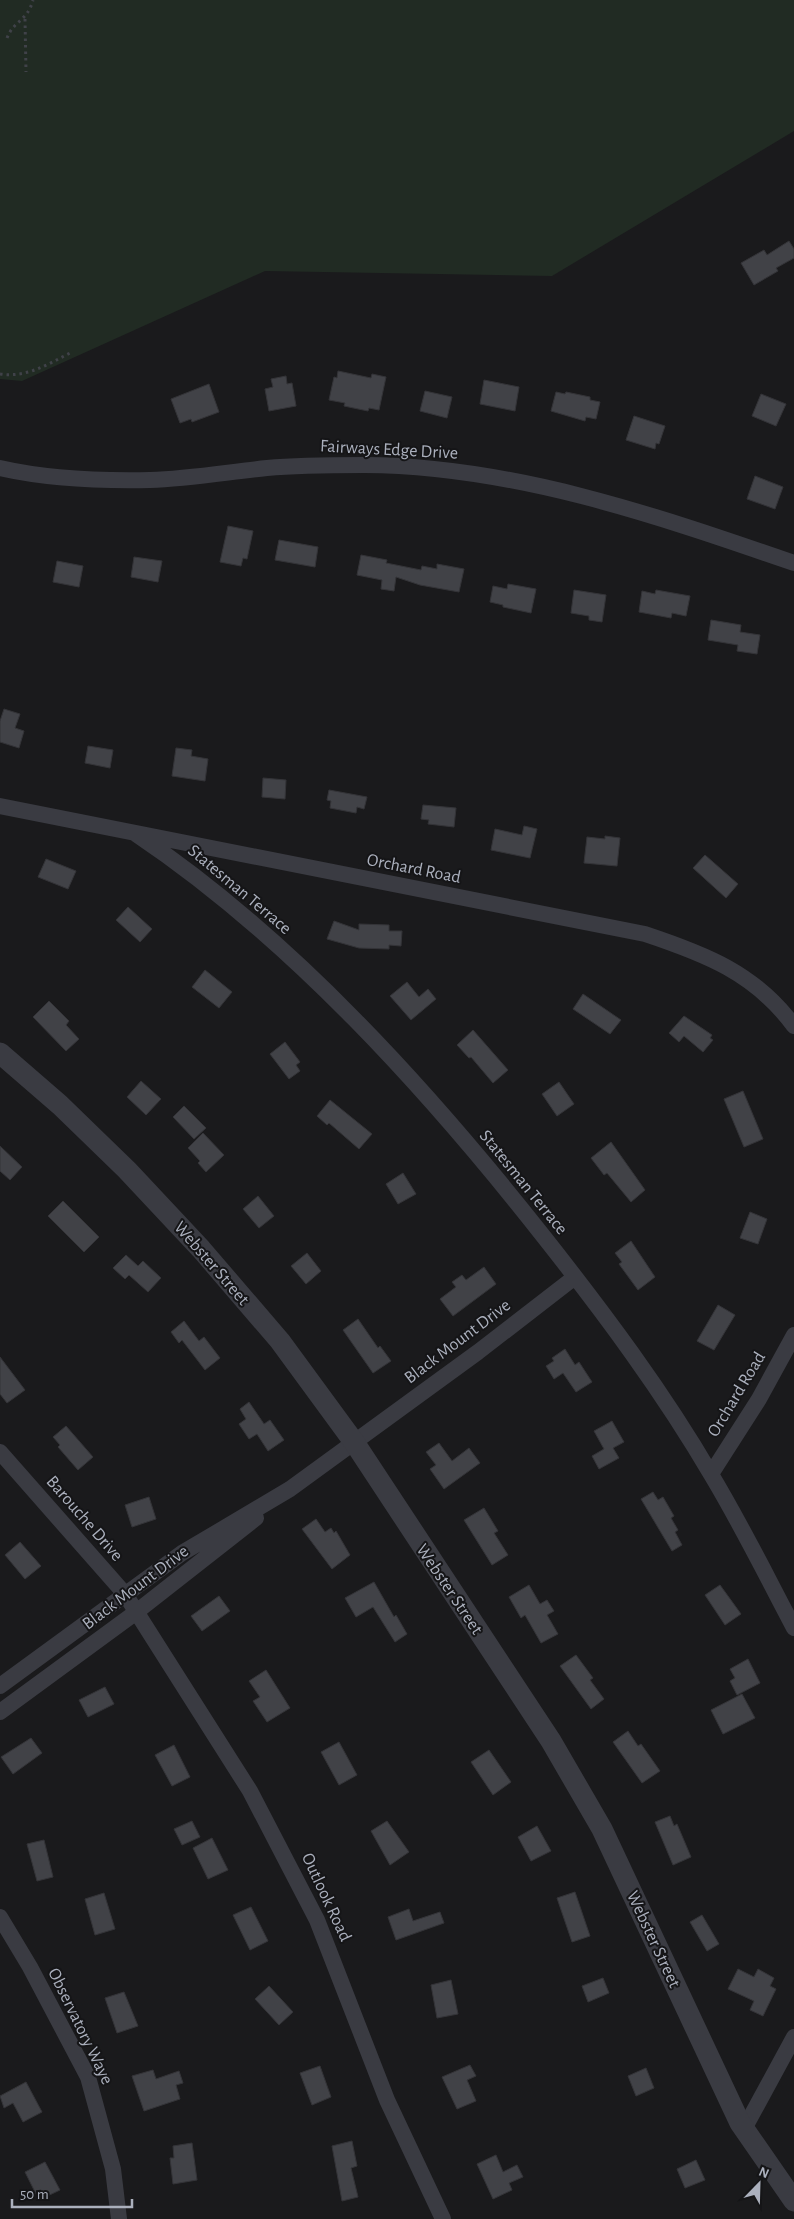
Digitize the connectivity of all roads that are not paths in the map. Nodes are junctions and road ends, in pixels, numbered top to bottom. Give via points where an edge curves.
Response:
1 (0, 468) edge
2 (794, 564) edge
3 (0, 806) edge
4 (136, 834) junction
5 (794, 1026) edge
6 (0, 1053) edge
7 (575, 1277) junction
8 (794, 1335) edge
9 (354, 1442) junction
10 (0, 1452) edge
11 (711, 1474) junction
12 (290, 1489) junction
13 (125, 1594) junction
14 (136, 1613) junction
15 (794, 1628) edge
16 (0, 1686) edge
17 (0, 1712) edge
18 (0, 1917) edge
19 (794, 2037) edge
20 (744, 2129) junction
21 (794, 2201) edge
22 (119, 2219) edge
23 (442, 2219) edge

1 - 2 street, Fairways Edge Drive via 51,477 150,480 314,466 403,466 451,470 541,486 601,501
3 - 4 street, Orchard Road
4 - 5 street, Orchard Road via 645,934 686,948 743,976 782,1009
4 - 7 street, Statesman Terrace via 175,860 287,953 430,1101
6 - 9 street, Webster Street via 120,1163 201,1249 280,1341
7 - 9 street, Black Mount Drive
7 - 11 street, Statesman Terrace via 624,1342
8 - 11 street, Orchard Road via 759,1399
9 - 12 street, Black Mount Drive
9 - 20 street, Webster Street via 551,1741 602,1829 720,2085
10 - 13 street, Barouche Drive
11 - 15 street, Statesman Terrace
12 - 13 street, Black Mount Drive via 182,1553
12 - 14 street, Black Mount Drive
13 - 14 street, Barouche Drive
13 - 16 street, Black Mount Drive
14 - 17 street, Black Mount Drive
14 - 23 street, Outlook Road via 250,1791 318,1920 386,2100
18 - 22 street, Observatory Waye via 88,2077 113,2169
19 - 20 street
20 - 21 street, Webster Street

